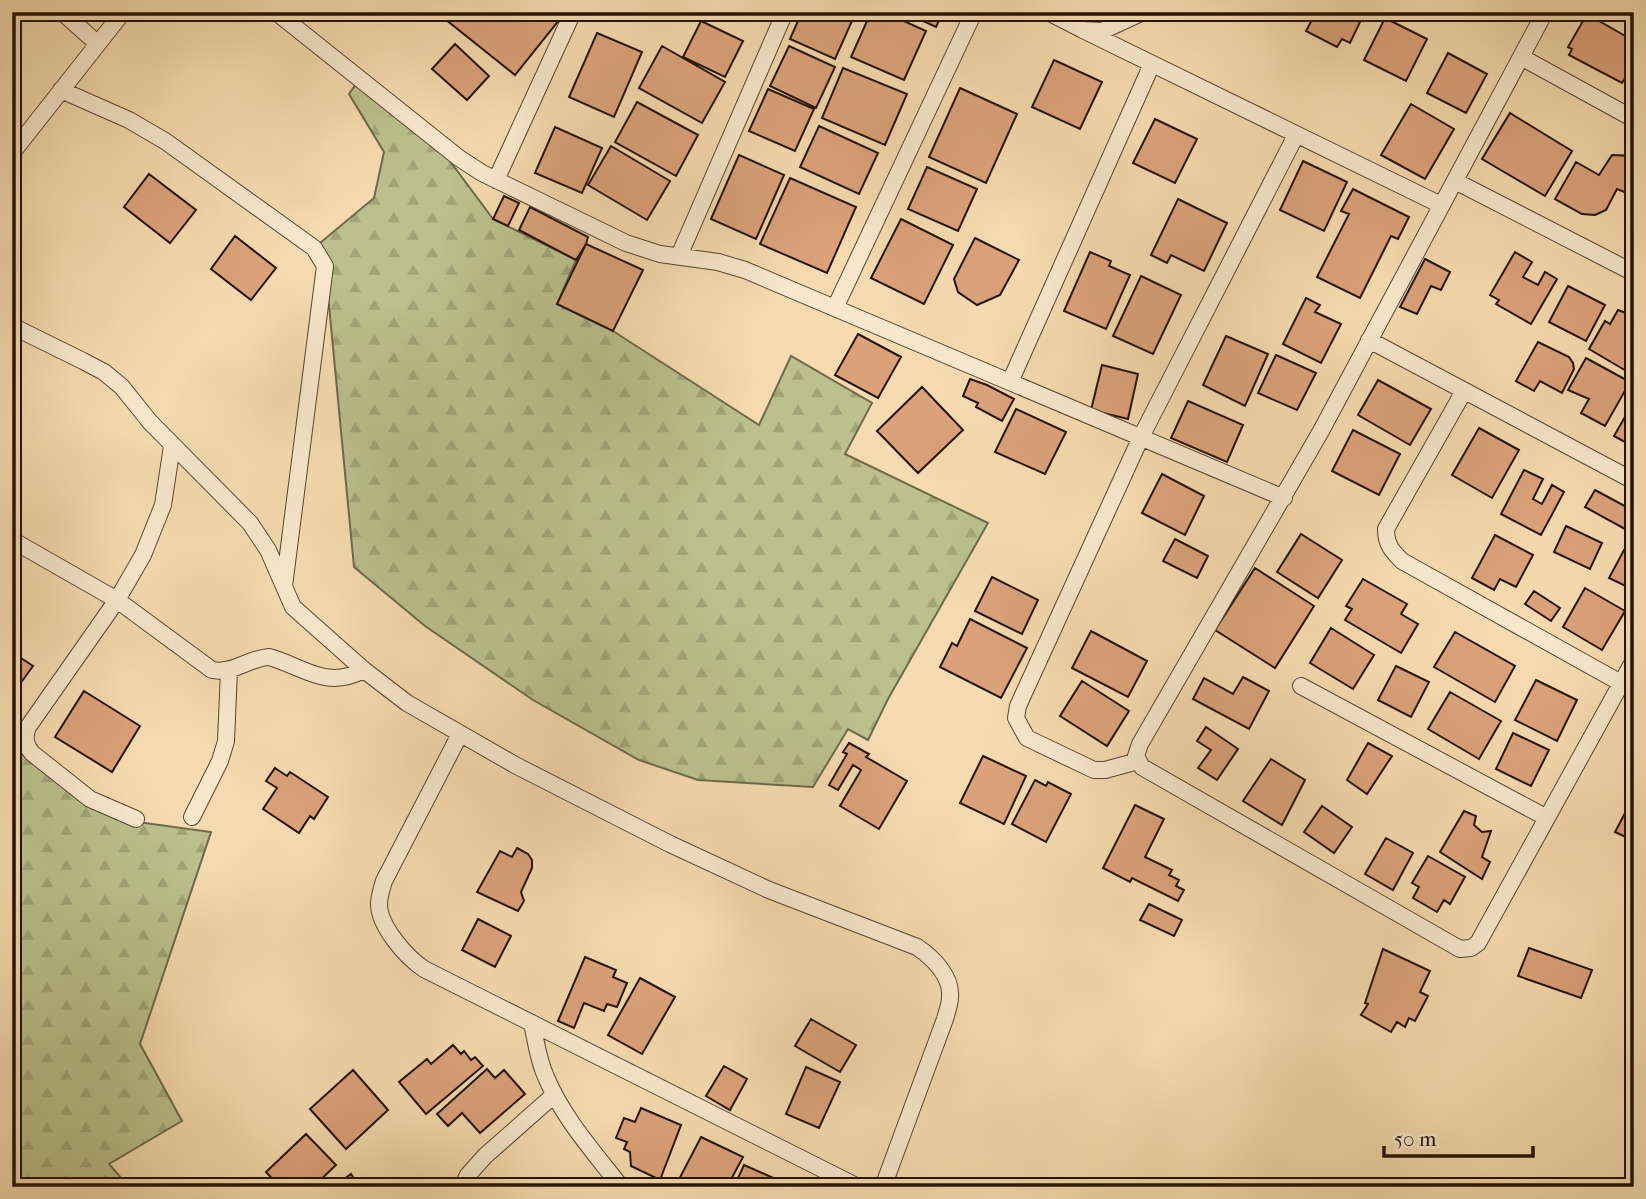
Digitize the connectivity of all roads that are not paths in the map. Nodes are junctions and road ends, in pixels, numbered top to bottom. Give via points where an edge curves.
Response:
1 (62, 12) edge
2 (123, 12) edge
3 (276, 12) edge
4 (573, 12) edge
5 (785, 12) edge
6 (974, 12) edge
7 (1048, 12) edge
8 (1143, 12) edge
9 (1545, 12) edge
10 (1083, 30) junction
11 (98, 44) junction
12 (1521, 57) junction
13 (1152, 64) junction
14 (61, 90) junction
15 (1634, 119) edge
16 (1296, 135) junction
17 (12, 153) edge
18 (496, 180) junction
19 (1454, 181) junction
20 (1441, 205) junction
21 (679, 256) junction
22 (1634, 273) edge
23 (835, 308) junction
24 (12, 326) edge
25 (1369, 340) junction
26 (1010, 382) junction
27 (1464, 391) junction
28 (1141, 437) junction
29 (172, 446) junction
30 (1634, 481) edge
31 (1284, 498) junction
32 (12, 540) edge
33 (283, 589) junction
34 (117, 600) junction
35 (1634, 660) edge
36 (229, 670) junction
37 (364, 670) junction
38 (1622, 683) junction
39 (1301, 686) dead end
40 (460, 734) junction
41 (1138, 761) junction
42 (192, 817) dead end
43 (1547, 818) junction
44 (136, 819) dead end
45 (532, 1023) junction
46 (554, 1095) junction
47 (462, 1187) edge
48 (621, 1187) edge
49 (858, 1187) edge
50 (883, 1187) edge

1 - 11 street
2 - 11 street
3 - 18 street via 459,158
4 - 18 street
5 - 21 street
6 - 23 street
7 - 10 street
8 - 10 street via 1102,31
9 - 12 street
10 - 13 street
11 - 14 street
12 - 15 street
12 - 19 street
13 - 16 street
13 - 26 street
14 - 17 street
14 - 33 street via 165,141 314,248 325,266
16 - 20 street
16 - 28 street
18 - 21 street via 625,243
19 - 20 street
19 - 22 street
20 - 25 street
21 - 23 street via 745,270
23 - 26 street
24 - 29 street via 114,380
25 - 27 street
25 - 31 street
26 - 28 street
27 - 30 street
27 - 38 street via 1386,529 1390,549 1402,561
28 - 31 street
28 - 41 street via 1016,718 1027,738 1094,770
29 - 33 street via 250,523 268,550
29 - 34 street via 169,478 154,531
31 - 41 street via 1140,744
32 - 34 street
33 - 37 street via 299,612
34 - 36 street via 204,666
34 - 44 street via 25,734 32,753 90,799
35 - 38 street
36 - 37 street via 269,657 331,679
36 - 42 street via 226,741
37 - 40 street via 407,703
38 - 43 street
39 - 43 street
40 - 45 street via 384,881 379,905 382,918 416,964
40 - 50 street via 670,844 930,956 943,974 950,996
41 - 43 street via 1160,778 1460,949 1479,943
45 - 46 street via 539,1059
45 - 49 street
46 - 47 street via 485,1156
46 - 48 street

